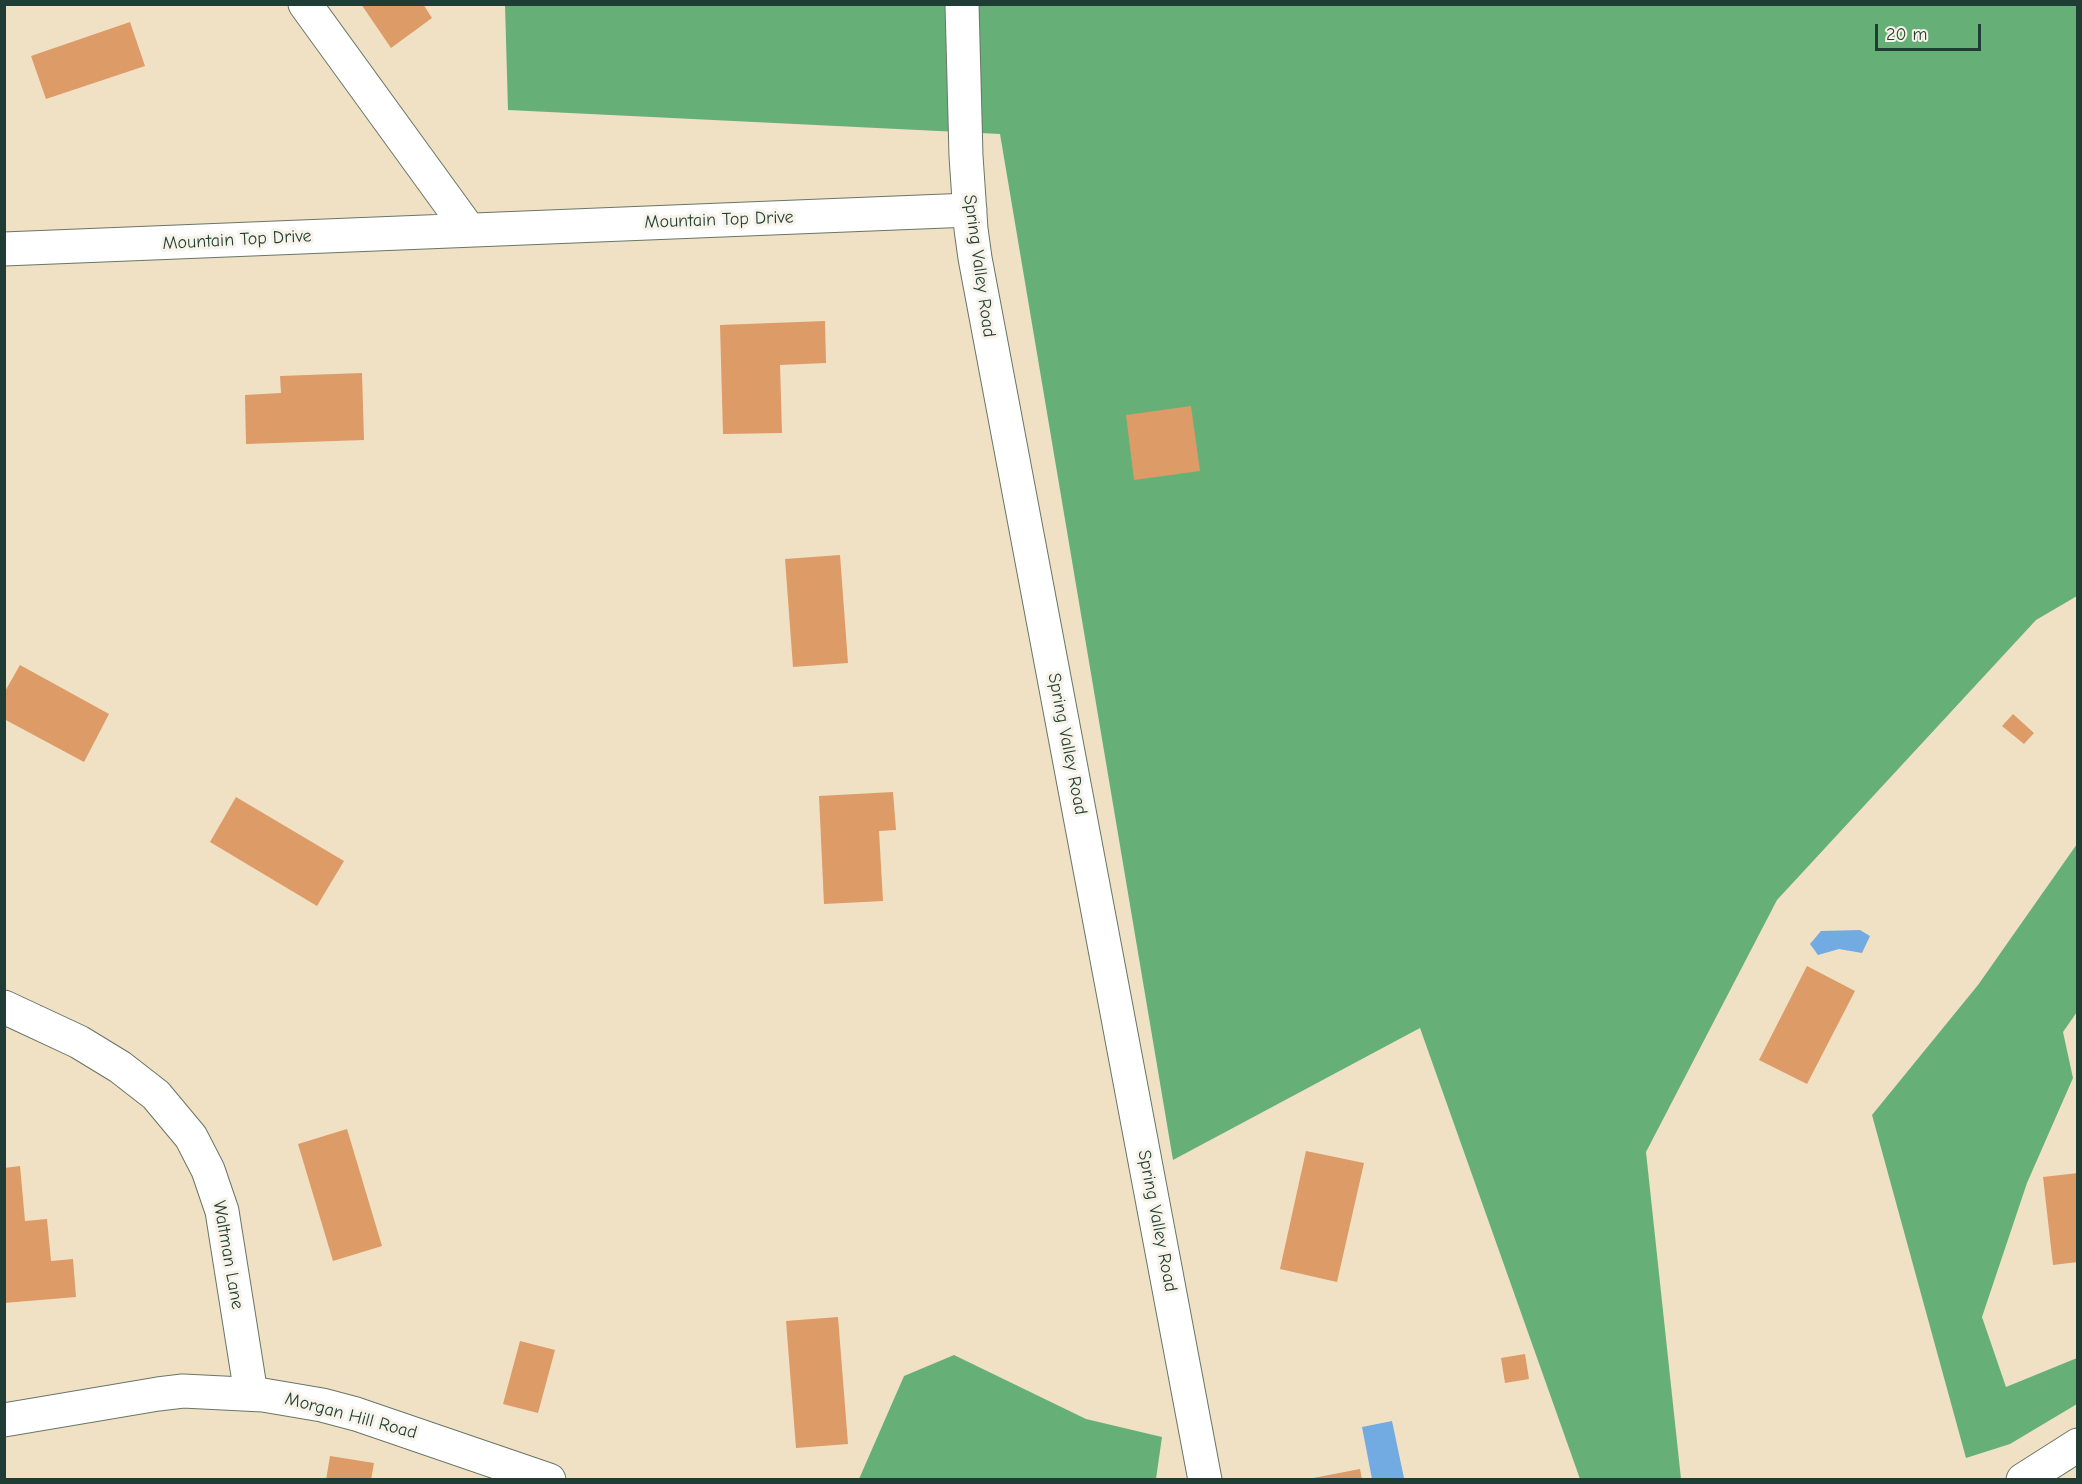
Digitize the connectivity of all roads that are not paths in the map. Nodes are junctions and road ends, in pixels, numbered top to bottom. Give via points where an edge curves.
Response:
1 (305, 4) edge
2 (962, 4) edge
3 (969, 210) junction
4 (469, 230) junction
5 (4, 249) edge
6 (4, 1007) edge
7 (251, 1394) junction
8 (4, 1420) edge
9 (2078, 1445) edge
10 (549, 1479) edge
11 (1205, 1479) edge
12 (2023, 1479) edge

1 - 4 street
2 - 3 street, Spring Valley Road
3 - 4 street, Mountain Top Drive
3 - 11 street, Spring Valley Road via 979,285
4 - 5 street, Mountain Top Drive
6 - 7 street, Waltman Lane via 79,1042 120,1067 156,1095 201,1152 222,1211
7 - 8 street, Morgan Hill Road via 158,1394
7 - 10 street, Morgan Hill Road via 356,1414
9 - 12 street

